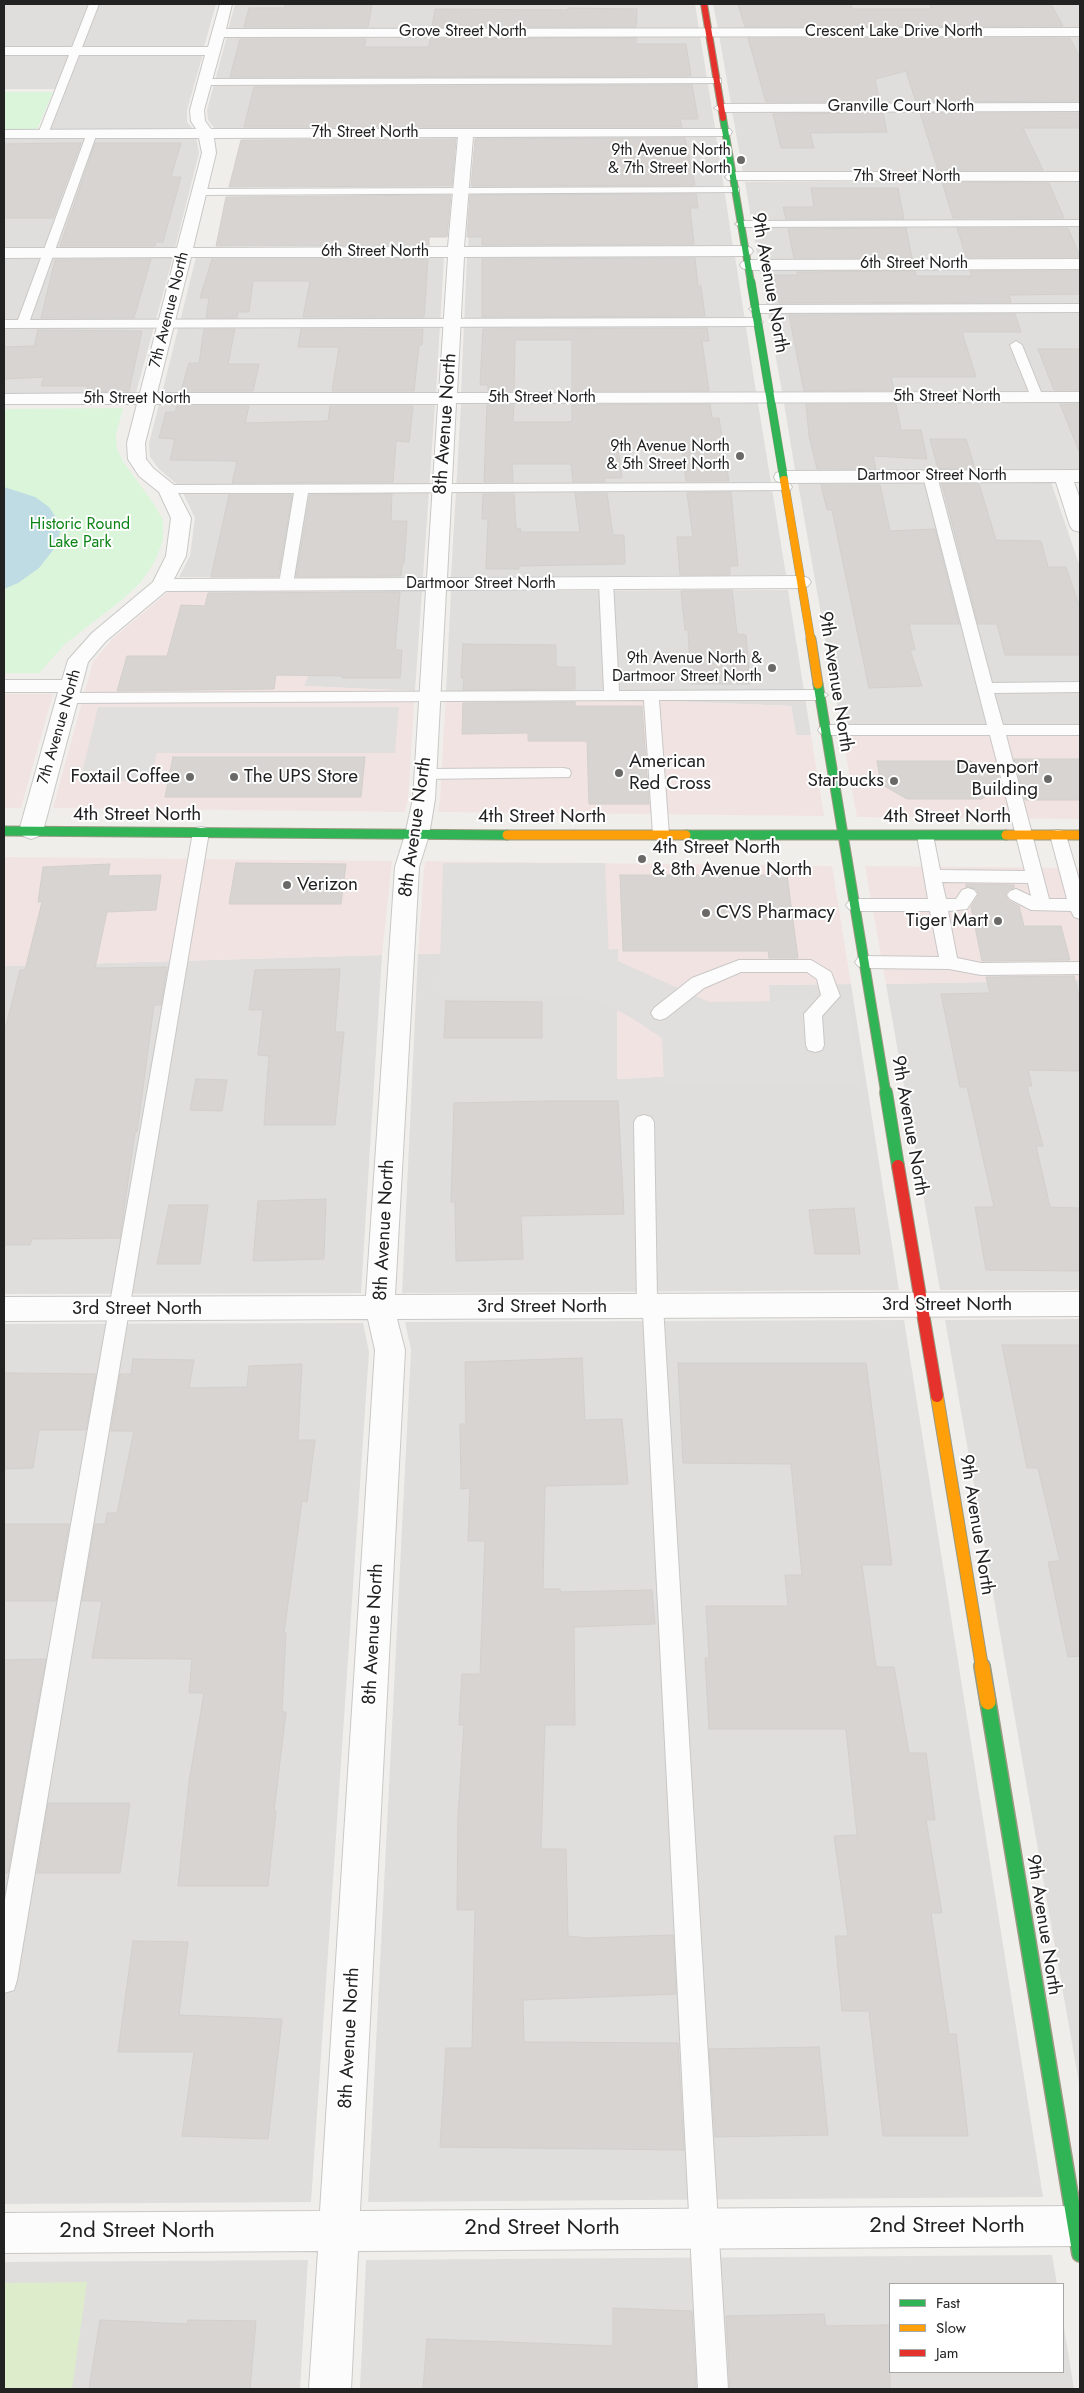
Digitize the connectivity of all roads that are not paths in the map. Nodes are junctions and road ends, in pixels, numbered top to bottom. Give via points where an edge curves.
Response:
1 (94, 4) edge
2 (226, 4) edge
3 (704, 4) edge
4 (709, 32) junction
5 (1080, 32) edge
6 (218, 33) junction
7 (74, 50) junction
8 (213, 50) junction
9 (4, 51) edge
10 (717, 81) junction
11 (204, 82) junction
12 (1080, 107) edge
13 (721, 108) junction
14 (726, 132) junction
15 (206, 133) junction
16 (466, 133) junction
17 (4, 134) edge
18 (43, 134) junction
19 (92, 134) junction
20 (1080, 177) edge
21 (734, 184) junction
22 (461, 191) junction
23 (200, 192) junction
24 (1080, 223) edge
25 (741, 224) junction
26 (456, 252) junction
27 (4, 253) edge
28 (48, 253) junction
29 (186, 253) junction
30 (747, 258) junction
31 (1080, 264) edge
32 (1080, 308) edge
33 (755, 309) junction
34 (452, 322) junction
35 (758, 322) junction
36 (167, 323) junction
37 (4, 324) edge
38 (23, 324) junction
39 (1016, 345) dead end
40 (1080, 396) edge
41 (770, 397) junction
42 (1037, 397) junction
43 (448, 398) junction
44 (148, 399) junction
45 (4, 400) edge
46 (930, 476) junction
47 (1071, 476) edge
48 (784, 482) junction
49 (441, 488) junction
50 (167, 489) junction
51 (302, 489) junction
52 (1080, 526) edge
53 (801, 582) junction
54 (606, 583) junction
55 (161, 584) junction
56 (286, 584) junction
57 (437, 584) junction
58 (4, 686) edge
59 (1080, 687) edge
60 (985, 688) junction
61 (69, 692) junction
62 (820, 695) junction
63 (430, 696) junction
64 (612, 696) junction
65 (651, 696) junction
66 (826, 730) junction
67 (996, 730) junction
68 (1080, 730) edge
69 (562, 773) dead end
70 (426, 774) junction
71 (31, 831) junction
72 (4, 832) edge
73 (201, 832) junction
74 (417, 835) junction
75 (661, 835) junction
76 (843, 835) junction
77 (925, 835) junction
78 (1024, 835) junction
79 (1058, 835) junction
80 (1080, 835) edge
81 (933, 876) junction
82 (1035, 877) junction
83 (855, 905) junction
84 (938, 905) junction
85 (967, 905) dead end
86 (1079, 909) edge
87 (864, 962) junction
88 (949, 963) junction
89 (1080, 968) edge
90 (660, 1013) dead end
91 (815, 1045) dead end
92 (644, 1122) dead end
93 (1080, 1304) edge
94 (922, 1305) junction
95 (650, 1306) junction
96 (119, 1308) junction
97 (380, 1308) junction
98 (4, 1309) edge
99 (4, 1980) edge
100 (705, 2228) junction
101 (339, 2231) junction
102 (4, 2233) edge
103 (1079, 2235) edge
104 (330, 2389) edge
105 (714, 2389) edge

1 - 7 lane
2 - 6 street, 7th Avenue North
3 - 4 street, 9th Avenue North
4 - 5 street, Crescent Lake Drive North
4 - 6 street, Grove Street North
4 - 10 street, 9th Avenue North
6 - 8 street, 7th Avenue North
7 - 8 street
7 - 9 street
7 - 18 lane
8 - 11 street, 7th Avenue North
10 - 11 lane
10 - 13 street, 9th Avenue North
11 - 15 street, 7th Avenue North via 197,110 198,121
12 - 13 street, Granville Court North
13 - 14 street, 9th Avenue North
14 - 16 street, 7th Street North
14 - 21 street, 9th Avenue North
15 - 16 street, 7th Street North
15 - 19 street, 7th Street North
15 - 23 street, 7th Avenue North via 209,153
16 - 22 street, 8th Avenue North
17 - 18 street, 7th Street North
18 - 19 street, 7th Street North
19 - 28 lane
20 - 21 street, 7th Street North
21 - 22 lane
21 - 25 street, 9th Avenue North
22 - 23 lane
22 - 26 street, 8th Avenue North
23 - 29 street, 7th Avenue North
24 - 25 lane
25 - 30 street, 9th Avenue North
26 - 29 street, 6th Street North
26 - 30 street, 6th Street North
26 - 34 street, 8th Avenue North
27 - 28 street, 6th Street North
28 - 29 street, 6th Street North
28 - 38 lane
29 - 36 street, 7th Avenue North
30 - 31 street, 6th Street North
30 - 33 street, 9th Avenue North
32 - 33 lane
33 - 35 street, 9th Avenue North
34 - 35 lane
34 - 36 lane
34 - 43 street, 8th Avenue North
35 - 41 street, 9th Avenue North
36 - 38 lane
36 - 44 street, 7th Avenue North
37 - 38 lane
39 - 42 lane
40 - 42 street, 5th Street North
41 - 42 street, 5th Street North
41 - 43 street, 5th Street North
41 - 48 street, 9th Avenue North
43 - 44 street, 5th Street North
43 - 49 street, 8th Avenue North
44 - 45 street, 5th Street North
44 - 50 street, 7th Avenue North via 136,443 137,459 146,472
46 - 47 street, Dartmoor Street North
46 - 48 street, Dartmoor Street North
46 - 60 lane
47 - 52 street
48 - 49 lane
48 - 53 street, 9th Avenue North
49 - 51 lane
49 - 57 street, 8th Avenue North
50 - 51 lane
50 - 55 street, 7th Avenue North via 181,518 176,556
51 - 56 lane
53 - 54 street, Dartmoor Street North
53 - 62 street, 9th Avenue North
54 - 57 street, Dartmoor Street North
54 - 64 lane
55 - 56 street, Dartmoor Street North
55 - 61 street, 7th Avenue North via 99,637 78,660
56 - 57 street, Dartmoor Street North
57 - 63 street, 8th Avenue North
58 - 61 street
59 - 60 lane
60 - 67 lane
61 - 63 lane
61 - 71 street, 7th Avenue North
62 - 65 lane
62 - 66 street, 9th Avenue North
63 - 64 lane
63 - 70 street, 8th Avenue North
64 - 65 lane
65 - 75 lane
66 - 67 lane
66 - 76 street, 9th Avenue North
67 - 68 lane
67 - 78 lane
69 - 70 lane
70 - 74 street, 8th Avenue North
71 - 72 street, 4th Street North
71 - 73 street, 4th Street North
73 - 74 street, 4th Street North
73 - 96 lane
74 - 75 street, 4th Street North
74 - 97 street, 8th Avenue North via 406,876
75 - 76 street, 4th Street North
76 - 77 street, 4th Street North
76 - 83 street, 9th Avenue North
77 - 78 street, 4th Street North
77 - 81 lane
78 - 79 street, 4th Street North
78 - 82 lane
79 - 80 street, 4th Street North
79 - 86 lane
81 - 82 lane
81 - 84 lane
82 - 86 lane via 1028,905
83 - 84 lane
83 - 87 street, 9th Avenue North
84 - 85 lane
84 - 88 lane
87 - 88 lane
87 - 94 street, 9th Avenue North
88 - 89 lane via 981,969
90 - 91 lane via 698,983 739,966 811,966 825,976 831,996 813,1014
92 - 95 lane
93 - 94 street, 3rd Street North
94 - 95 street, 3rd Street North
94 - 103 street, 9th Avenue North
95 - 97 street, 3rd Street North
95 - 100 lane
96 - 97 street, 3rd Street North
96 - 98 street, 3rd Street North
96 - 99 lane
97 - 101 street, 8th Avenue North via 390,1350
100 - 101 street, 2nd Street North
100 - 103 street, 2nd Street North
100 - 105 lane
101 - 102 street, 2nd Street North
101 - 104 street, 8th Avenue North

